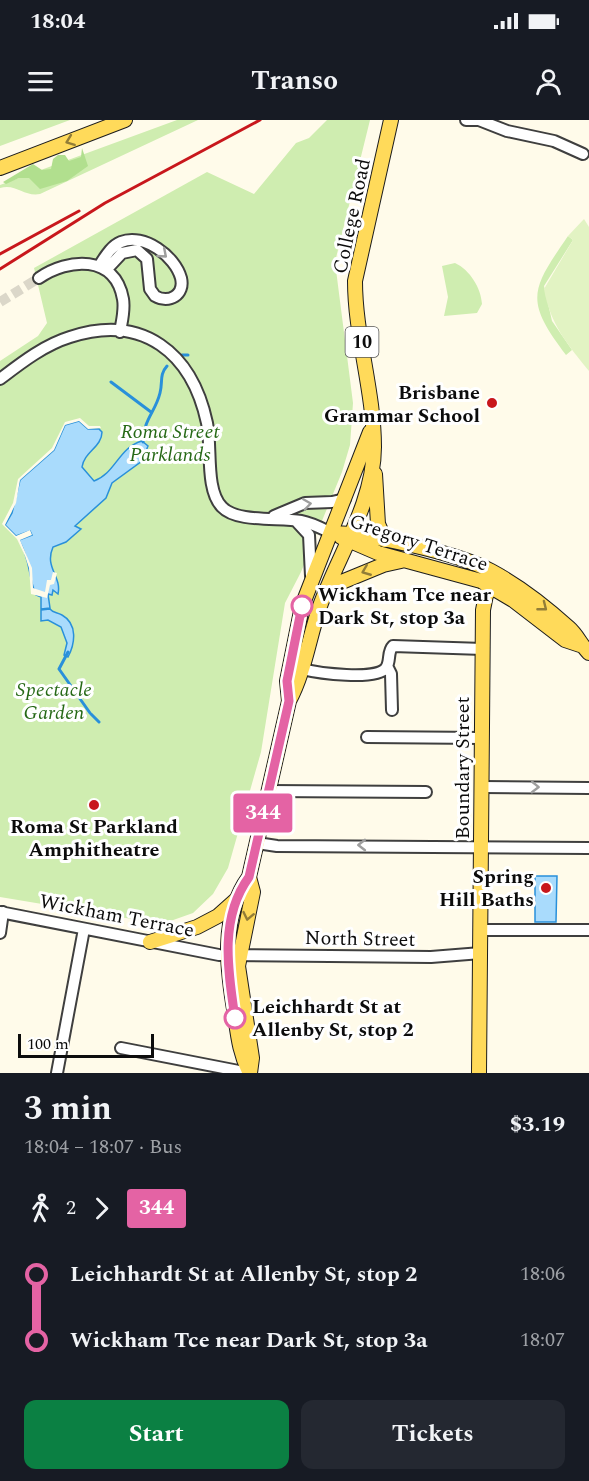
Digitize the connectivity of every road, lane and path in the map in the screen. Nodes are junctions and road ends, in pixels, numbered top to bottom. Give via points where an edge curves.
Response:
1 (125, 120) edge
2 (466, 120) edge
3 (479, 120) edge
4 (393, 121) edge
5 (583, 154) dead end
6 (0, 168) edge
7 (103, 268) junction
8 (39, 278) tunnel mouth
9 (120, 332) junction
10 (0, 379) edge
11 (373, 424) junction
12 (374, 457) junction
13 (345, 498) junction
14 (271, 517) junction
15 (291, 520) junction
16 (331, 533) junction
17 (349, 537) junction
18 (385, 540) junction
19 (408, 560) junction
20 (311, 580) junction
21 (496, 582) junction
22 (327, 588) junction
23 (483, 648) junction
24 (584, 649) edge
25 (387, 666) junction
26 (302, 669) junction
27 (289, 701) junction
28 (392, 710) dead end
29 (367, 737) dead end
30 (482, 738) junction
31 (482, 787) junction
32 (589, 788) edge
33 (268, 791) junction
34 (426, 792) dead end
35 (257, 843) junction
36 (481, 848) junction
37 (589, 848) edge
38 (249, 877) junction
39 (237, 899) junction
40 (2, 912) edge
41 (84, 929) junction
42 (481, 930) junction
43 (589, 930) edge
44 (0, 933) edge
45 (150, 942) junction
46 (480, 953) junction
47 (233, 956) junction
48 (121, 1048) dead end
49 (57, 1073) edge
50 (250, 1073) edge
51 (479, 1073) edge

1 -> 6 main road
2 - 3 street
3 - 5 street via 563,144
4 - 11 main road, College Road / 10 via 356,280
7 -> 7 street via 109,251 122,242 135,240 147,243 170,259 182,287 171,298 155,296 150,289 147,259 137,250 122,253
7 - 8 street via 67,264
7 - 9 street via 114,277 123,298
9 - 10 street via 94,331 69,337 43,349
9 - 14 street via 161,345 190,374 207,426 213,493 222,508 237,516
11 - 12 main road, College Road / 10
11 - 13 main road, College Road / 10
12 - 17 main road, College Road
12 - 18 main road, 10 via 378,524
14 -> 13 street via 305,503
13 - 16 main road, College Road / 10
14 - 15 street
15 - 16 street via 304,521
15 - 20 street via 302,525 309,535
16 - 17 main road, Gregory Terrace
16 - 20 main road
17 - 18 main road, Gregory Terrace
17 - 19 main road, Gregory Terrace via 378,553
17 - 22 main road
18 - 21 main road, Gregory Terrace via 468,562
19 - 21 main road, Gregory Terrace
19 -> 22 main road via 383,565
20 - 27 main road via 298,620 287,681
21 - 23 main road, Boundary Street via 483,606
21 - 24 main road, Gregory Terrace via 571,630
22 - 26 main road
23 - 25 street via 393,646
23 - 30 main road, Boundary Street
25 - 26 street via 372,674 327,674
25 - 28 street via 391,674
26 - 27 main road
27 - 33 main road
29 - 30 street
30 - 31 main road, Boundary Street
31 -> 32 street
31 - 36 main road, Boundary Street
33 - 34 street
33 - 35 main road
36 -> 35 street
35 - 38 main road
36 - 37 street
36 - 42 main road, Boundary Street
38 - 39 main road
38 -> 47 main road via 253,892
39 - 45 main road via 218,916 197,927
39 - 47 main road
40 - 41 street, Wickham Terrace
40 - 44 street
41 - 45 street, Wickham Terrace
41 - 49 street
42 - 43 street
42 - 46 main road, Boundary Street
45 - 47 street, Wickham Terrace
46 - 47 street, North Street via 431,957
46 - 51 main road, Boundary Street
47 - 50 main road via 242,1059
48 - 50 street

